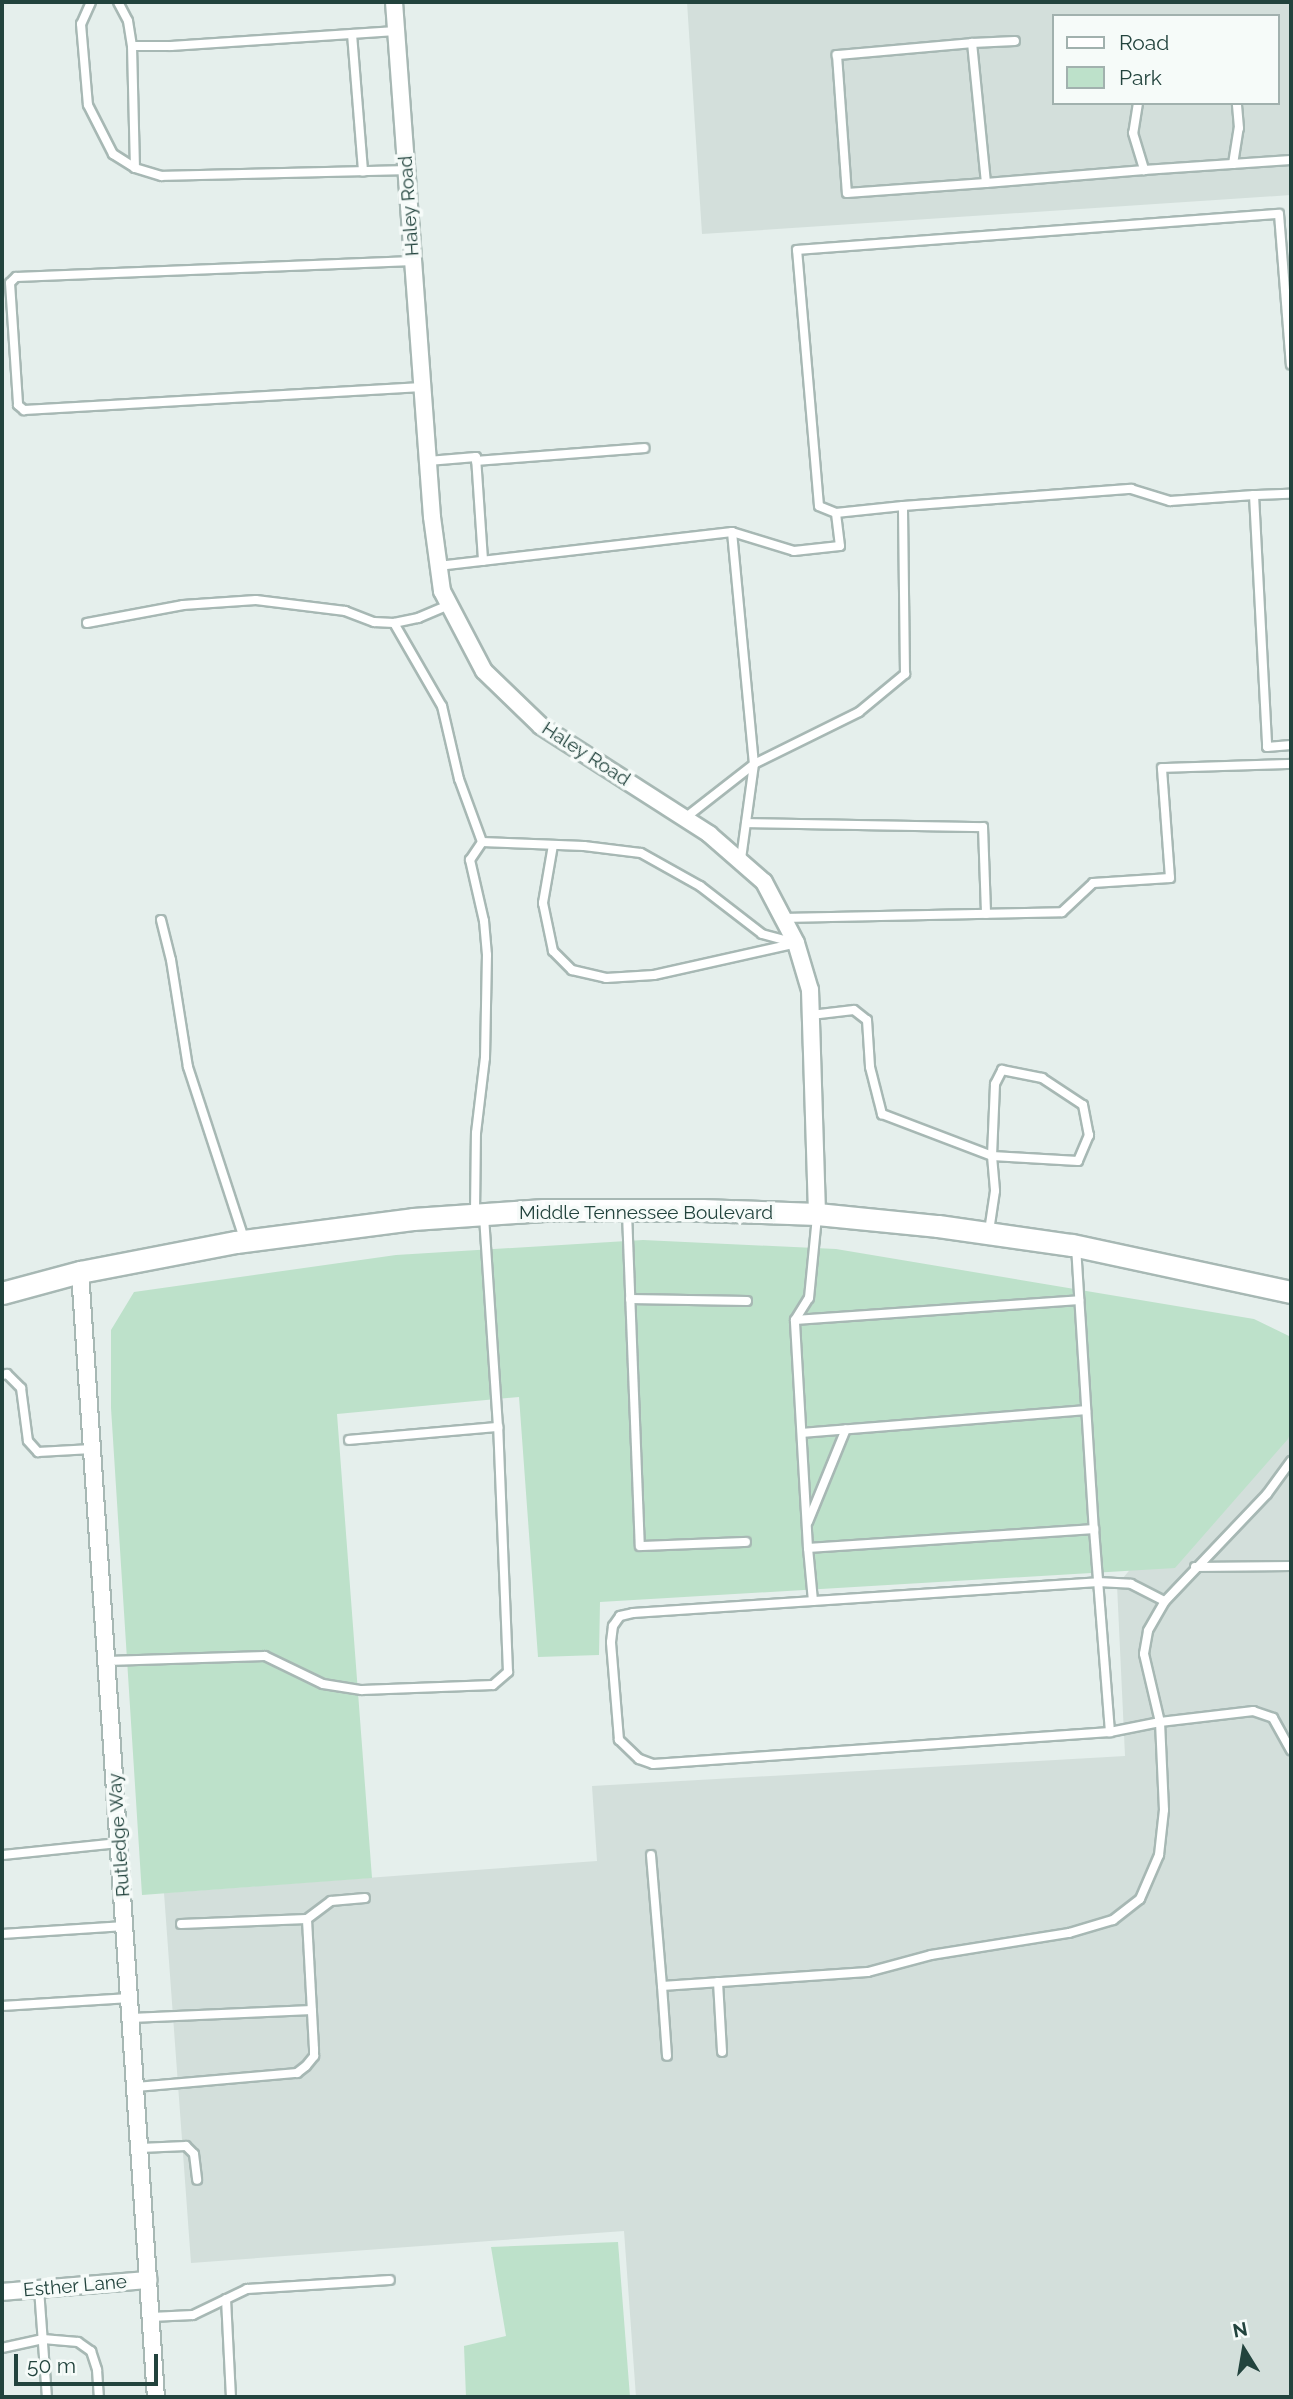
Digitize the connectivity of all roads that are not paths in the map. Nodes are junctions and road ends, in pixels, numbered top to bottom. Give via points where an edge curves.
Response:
1 (91, 2) edge
2 (118, 2) edge
3 (394, 2) edge
4 (396, 31) junction
5 (352, 34) junction
6 (1015, 41) dead end
7 (972, 43) junction
8 (132, 46) junction
9 (1138, 105) edge
10 (1237, 105) edge
11 (1291, 160) edge
12 (1233, 164) junction
13 (135, 168) junction
14 (406, 170) junction
15 (1144, 170) junction
16 (363, 172) junction
17 (986, 183) junction
18 (413, 261) junction
19 (1291, 365) edge
20 (422, 387) junction
21 (644, 448) dead end
22 (428, 461) junction
23 (476, 461) junction
24 (1291, 494) edge
25 (1254, 495) junction
26 (903, 506) junction
27 (836, 513) junction
28 (732, 532) junction
29 (483, 561) junction
30 (438, 566) junction
31 (449, 605) junction
32 (394, 623) junction
33 (87, 624) dead end
34 (1291, 746) edge
35 (754, 764) junction
36 (1291, 764) edge
37 (685, 818) junction
38 (746, 823) junction
39 (482, 842) junction
40 (553, 845) junction
41 (740, 860) junction
42 (986, 914) junction
43 (783, 918) junction
44 (161, 920) dead end
45 (796, 943) junction
46 (811, 1015) junction
47 (992, 1156) junction
48 (626, 1210) junction
49 (817, 1214) junction
50 (479, 1215) junction
51 (988, 1234) junction
52 (245, 1241) junction
53 (1076, 1247) junction
54 (80, 1272) junction
55 (1291, 1292) edge
56 (2, 1293) edge
57 (630, 1299) junction
58 (1079, 1300) junction
59 (747, 1301) dead end
60 (795, 1320) junction
61 (2, 1375) edge
62 (1086, 1409) junction
63 (498, 1427) junction
64 (846, 1429) junction
65 (802, 1433) junction
66 (349, 1440) dead end
67 (92, 1449) junction
68 (1291, 1461) edge
69 (807, 1525) junction
70 (1094, 1529) junction
71 (746, 1542) dead end
72 (808, 1548) junction
73 (1291, 1566) edge
74 (1195, 1567) junction
75 (1098, 1582) junction
76 (813, 1601) junction
77 (1165, 1601) junction
78 (107, 1661) junction
79 (1160, 1722) junction
80 (1110, 1732) junction
81 (1291, 1750) edge
82 (119, 1843) junction
83 (2, 1855) edge
84 (651, 1855) dead end
85 (365, 1898) dead end
86 (307, 1919) junction
87 (181, 1924) dead end
88 (125, 1926) junction
89 (2, 1934) edge
90 (718, 1982) junction
91 (662, 1986) junction
92 (130, 1998) junction
93 (2, 2006) edge
94 (312, 2010) junction
95 (131, 2018) junction
96 (722, 2052) dead end
97 (667, 2056) dead end
98 (136, 2087) junction
99 (140, 2148) junction
100 (197, 2180) dead end
101 (149, 2280) junction
102 (390, 2280) dead end
103 (39, 2289) junction
104 (2, 2292) edge
105 (226, 2299) junction
106 (151, 2317) junction
107 (43, 2339) junction
108 (2, 2348) edge
109 (47, 2397) edge
110 (99, 2397) edge
111 (156, 2397) edge
112 (231, 2397) edge

1 - 13 lane via 81,24 88,105 113,154
2 - 8 lane via 128,21
3 - 4 street, Haley Road
4 - 5 lane
4 - 14 street, Haley Road
5 - 8 lane
5 - 16 lane
6 - 7 lane
7 - 17 lane
7 - 17 lane via 837,55 847,193
8 - 13 lane
9 - 15 lane via 1133,133
10 - 12 lane
11 - 12 lane
12 - 15 lane
13 - 16 lane via 162,176
14 - 16 lane
14 - 18 street, Haley Road
15 - 17 lane
18 - 20 street, Haley Road
18 - 20 lane via 16,277 10,283 18,405 24,410
19 - 27 lane via 1279,214 797,250 819,506
20 - 22 street, Haley Road
21 - 23 lane
22 - 23 lane via 476,457
22 - 30 street, Haley Road
23 - 29 lane
24 - 25 lane
25 - 26 lane via 1170,501 1131,489
25 - 34 lane via 1267,747
26 - 27 lane
26 - 35 lane via 905,674 859,712
27 - 28 lane via 840,546 794,551
28 - 29 lane
28 - 35 lane
29 - 30 lane
30 - 31 street, Haley Road
31 - 32 lane
31 - 37 street, Haley Road via 484,671 541,726
32 - 33 lane via 374,622 345,611 256,600 183,606
32 - 39 lane via 442,706 459,779
35 - 37 lane
35 - 38 lane
36 - 42 lane via 1163,768 1170,878 1093,883 1062,912
37 - 41 street, Haley Road
38 - 41 lane
38 - 42 lane via 983,827
39 - 40 lane
39 - 50 lane via 470,860 488,954 485,1058 476,1133
40 - 45 lane via 641,853 700,886 762,934
40 - 45 lane via 543,904 552,951 572,970 607,978 654,975
41 - 43 street, Haley Road via 764,882
42 - 43 lane
43 - 45 street, Haley Road
44 - 52 lane via 188,1067
45 - 46 street, Haley Road via 810,990
46 - 47 lane via 854,1010 867,1020 870,1067 882,1114
46 - 49 street, Haley Road
47 - 47 lane via 1078,1161 1089,1135 1083,1105 1042,1078 1002,1070 995,1084
47 - 51 lane via 995,1191
48 - 49 main road, Middle Tennessee Boulevard
48 - 50 main road, Middle Tennessee Boulevard
48 - 57 lane
49 - 51 main road, Middle Tennessee Boulevard
49 - 60 lane via 809,1298
50 - 52 main road, Middle Tennessee Boulevard
50 - 63 lane
51 - 53 main road, Middle Tennessee Boulevard
52 - 54 main road, Middle Tennessee Boulevard
53 - 55 main road, Middle Tennessee Boulevard
53 - 58 lane
54 - 56 main road, Middle Tennessee Boulevard
54 - 67 street, Rutledge Way
57 - 59 lane
57 - 71 lane via 640,1546
58 - 60 lane
58 - 62 lane
60 - 65 lane
61 - 67 lane via 7,1374 21,1388 28,1441 38,1452
62 - 64 lane
62 - 70 lane
63 - 66 lane
63 - 78 lane via 508,1672 493,1685 362,1690 323,1684 265,1656
64 - 65 lane
64 - 69 lane
65 - 69 lane
67 - 78 street, Rutledge Way
68 - 74 lane via 1266,1494
69 - 72 lane
70 - 72 lane
70 - 75 lane
72 - 76 lane
73 - 74 lane
74 - 77 lane
75 - 76 lane
75 - 77 lane via 1131,1584
75 - 80 lane
76 - 80 lane via 620,1616 611,1642 619,1740 626,1750 653,1764
77 - 79 lane via 1148,1631 1144,1654
78 - 82 street, Rutledge Way
79 - 80 lane
79 - 81 lane via 1253,1711 1273,1718
79 - 90 lane via 1164,1811 1159,1855 1140,1899 1112,1920 1069,1933 932,1955 868,1972
82 - 83 lane
82 - 88 street, Rutledge Way
84 - 91 lane
85 - 86 lane via 331,1901
86 - 87 lane
86 - 94 lane
88 - 89 lane
88 - 92 street, Rutledge Way
90 - 91 lane
90 - 96 lane
91 - 97 lane
92 - 93 lane
92 - 95 street, Rutledge Way
94 - 95 lane
94 - 98 lane via 314,2056 297,2073
95 - 98 street, Rutledge Way
98 - 99 street, Rutledge Way
99 - 100 lane via 186,2146 194,2154
99 - 101 street, Rutledge Way
101 - 103 street, Esther Lane
101 - 106 street, Rutledge Way
102 - 105 lane via 247,2289
103 - 104 street, Esther Lane
103 - 107 lane
105 - 106 lane via 192,2315
105 - 112 lane
106 - 111 street, Rutledge Way
107 - 108 lane
107 - 109 lane
107 - 110 lane via 78,2342 91,2351

